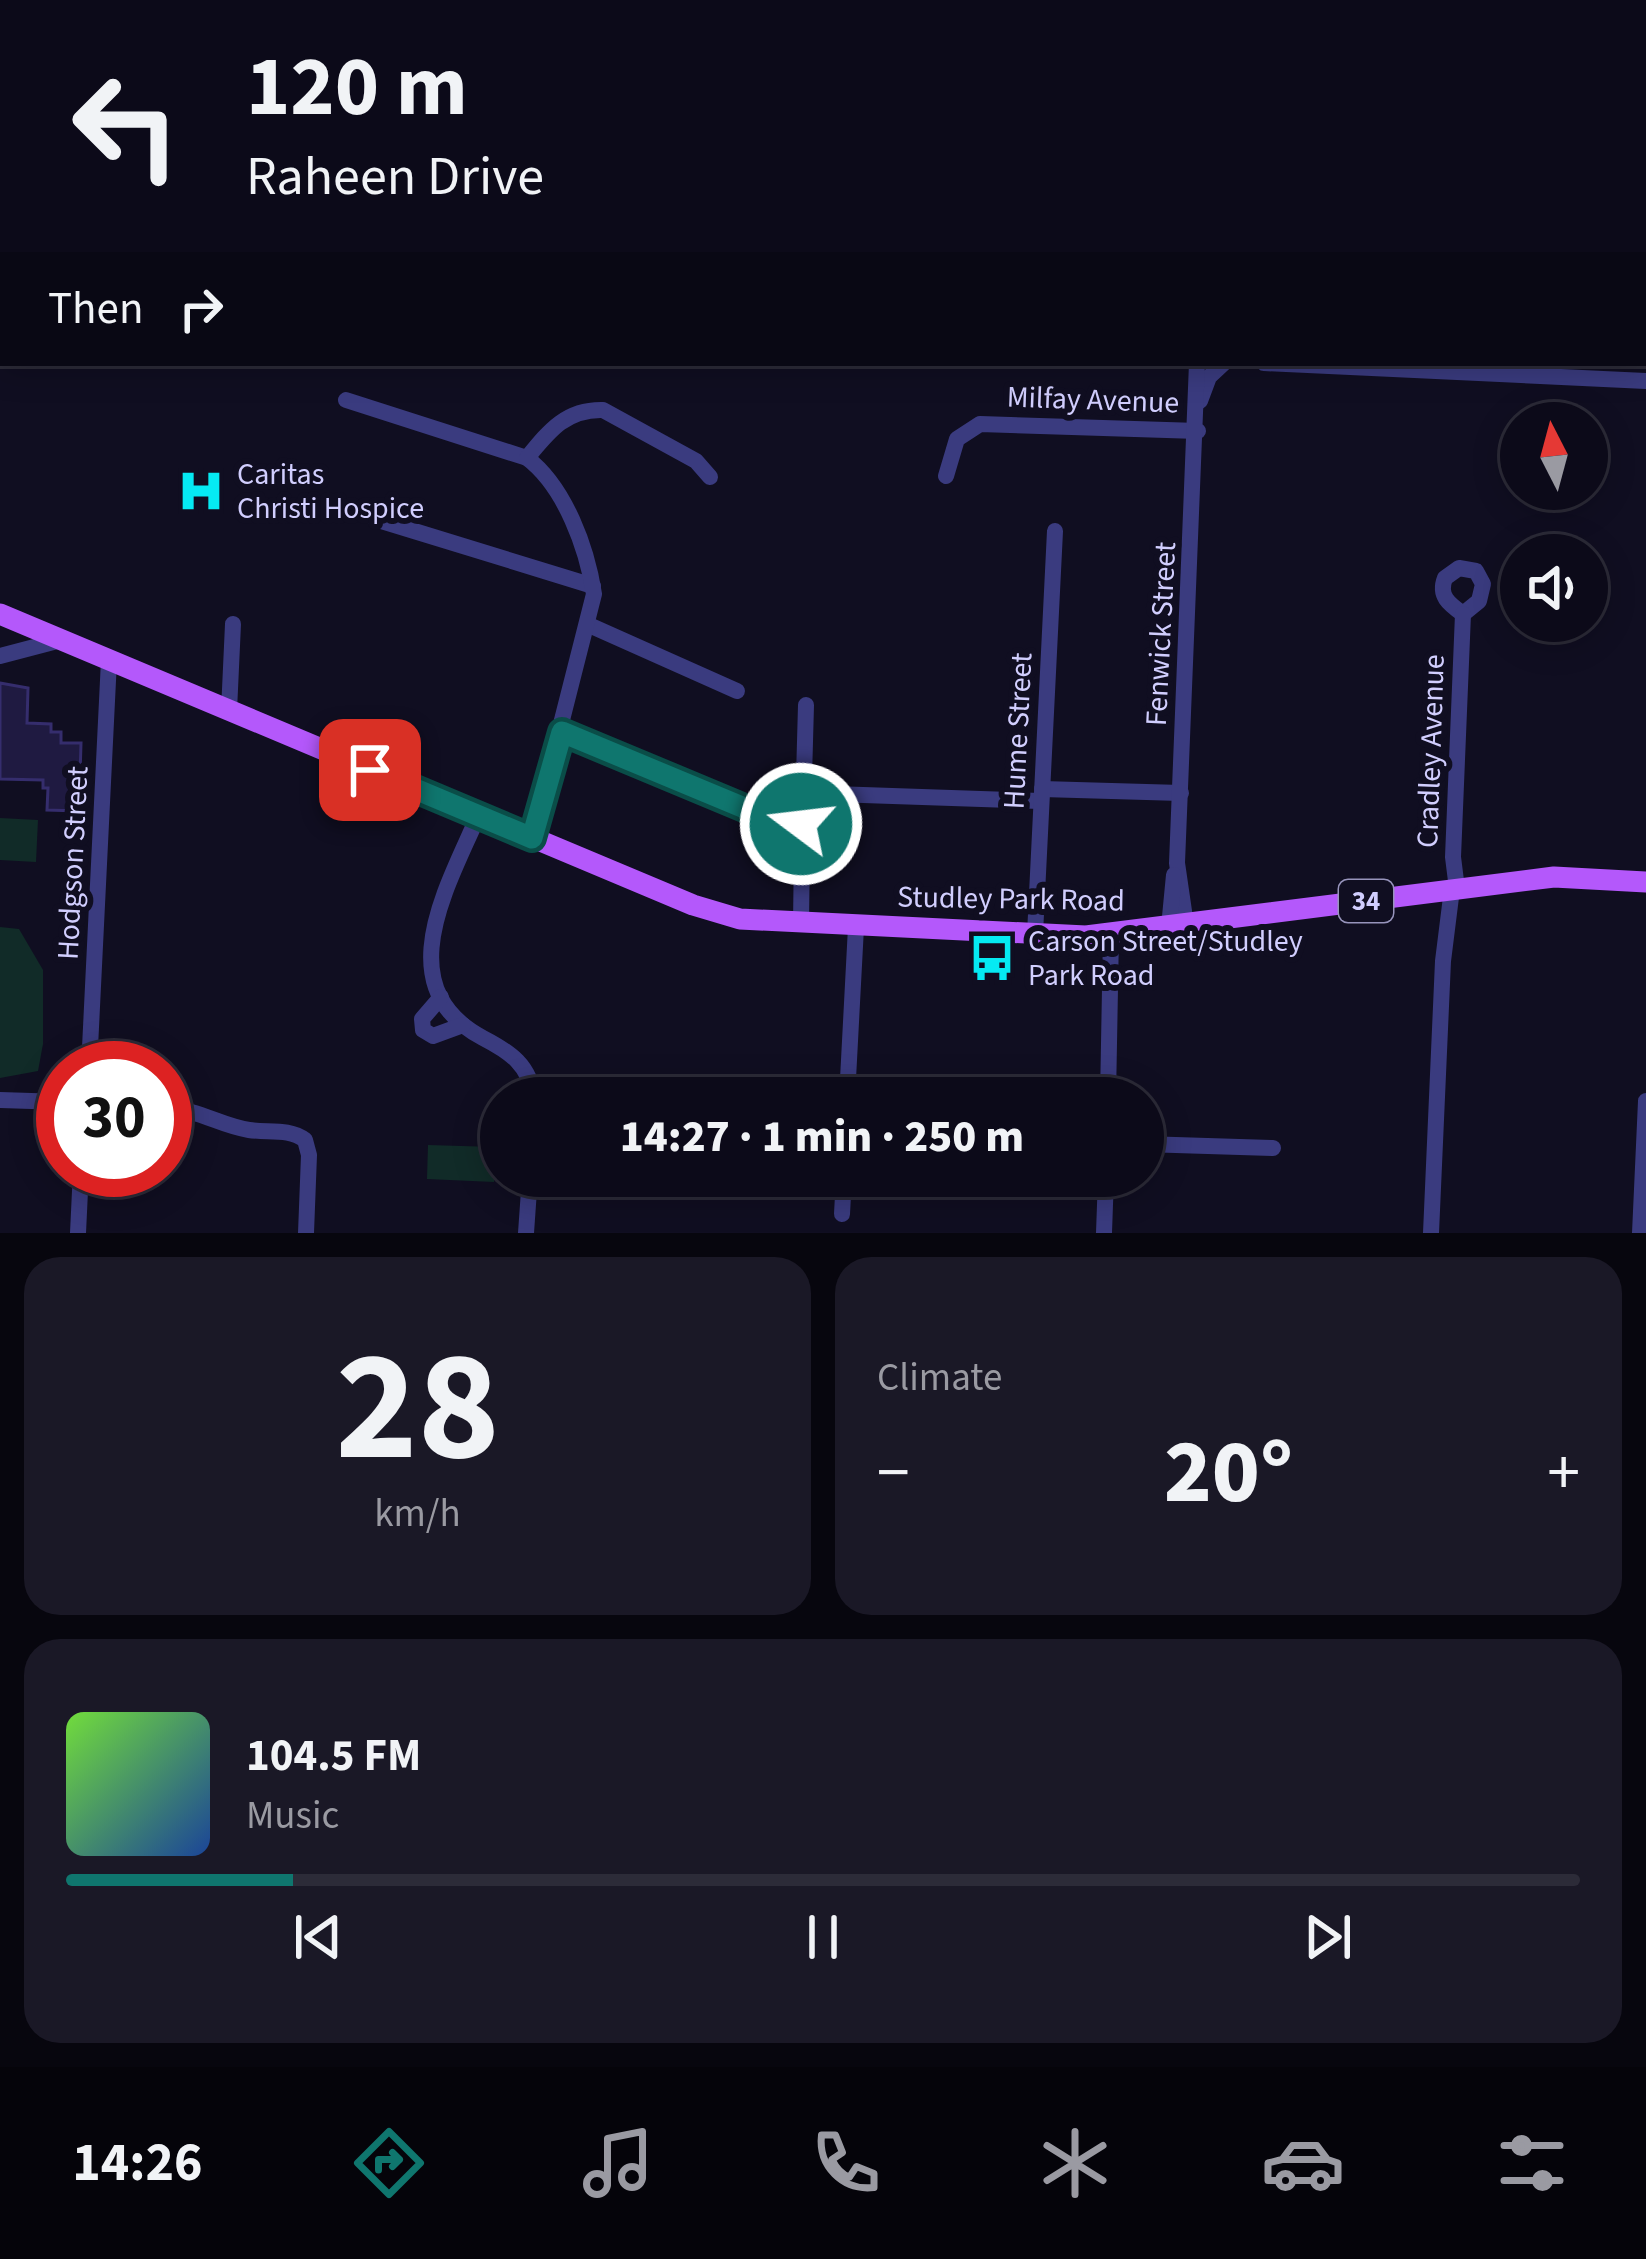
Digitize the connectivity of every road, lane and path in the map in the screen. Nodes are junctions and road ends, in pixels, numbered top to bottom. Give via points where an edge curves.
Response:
1 (1197, 366) edge
2 (1221, 366) edge
3 (1328, 366) edge
4 (1646, 381) edge
5 (346, 400) dead end
6 (1198, 407) junction
7 (1198, 431) junction
8 (527, 458) junction
9 (946, 476) dead end
10 (710, 477) dead end
11 (375, 519) dead end
12 (1055, 531) dead end
13 (593, 586) junction
14 (0, 614) edge
15 (1463, 614) dead end
16 (233, 624) dead end
17 (589, 625) junction
18 (61, 640) junction
19 (0, 656) edge
20 (109, 660) junction
21 (737, 691) dead end
22 (806, 705) dead end
23 (229, 711) junction
24 (562, 732) junction
25 (804, 793) junction
26 (1181, 793) junction
27 (1042, 795) junction
28 (478, 816) junction
29 (797, 830) junction
30 (532, 838) junction
31 (1646, 882) edge
32 (1448, 890) junction
33 (801, 924) junction
34 (856, 926) junction
35 (1177, 926) junction
36 (1035, 934) junction
37 (1111, 934) junction
38 (441, 997) junction
39 (463, 1025) junction
40 (90, 1041) edge
41 (528, 1077) edge
42 (849, 1077) edge
43 (1108, 1077) edge
44 (0, 1100) edge
45 (36, 1101) edge
46 (1646, 1102) edge
47 (192, 1110) edge
48 (1164, 1145) edge
49 (1273, 1148) dead end
50 (80, 1197) edge
51 (529, 1197) edge
52 (843, 1197) edge
53 (1105, 1197) edge
54 (842, 1214) dead end
55 (78, 1233) edge
56 (306, 1233) edge
57 (526, 1233) edge
58 (1104, 1233) edge
59 (1431, 1233) edge
60 (1640, 1233) edge

1 - 6 street, Fenwick Street
2 - 6 street
3 - 4 street
5 - 8 street
6 - 7 street, Fenwick Street
7 - 9 street, Milfay Avenue via 980,424 957,439
7 - 26 street, Fenwick Street
8 - 10 street via 563,418 603,410 696,461
8 - 13 street via 561,500
11 - 13 street
12 - 27 street, Hume Street
13 - 17 street
14 - 18 main road, Studley Park Road / 34
15 - 32 street, Cradley Avenue
16 - 23 street
17 - 21 street
17 - 24 street
18 - 19 street
18 - 20 main road, Studley Park Road / 34
20 - 23 main road, Studley Park Road / 34
20 - 40 street, Hodgson Street
22 - 25 street
23 - 28 main road, Studley Park Road / 34
24 - 29 street
24 - 30 street
25 - 27 street
25 - 29 street
26 - 27 street
26 - 35 street, Fenwick Street
27 - 36 street, Hume Street
28 - 30 main road, Studley Park Road / 34
28 - 38 street via 432,926
29 - 33 street
30 - 33 main road, Studley Park Road / 34 via 716,913
31 - 32 main road, Studley Park Road / 34 via 1554,877
32 - 35 main road, Studley Park Road / 34
32 - 59 street, Cradley Avenue
33 - 34 main road, Studley Park Road / 34
34 - 36 main road, Studley Park Road / 34
34 - 42 street
35 - 37 main road, Studley Park Road / 34
36 - 37 main road, Studley Park Road / 34
37 - 43 street
38 - 39 street
38 - 39 street via 422,1019 423,1030 433,1036
39 - 41 street via 517,1059
44 - 45 street
46 - 60 street
47 - 56 street via 305,1140
48 - 49 street
50 - 55 street
51 - 57 street
52 - 54 street
53 - 58 street

